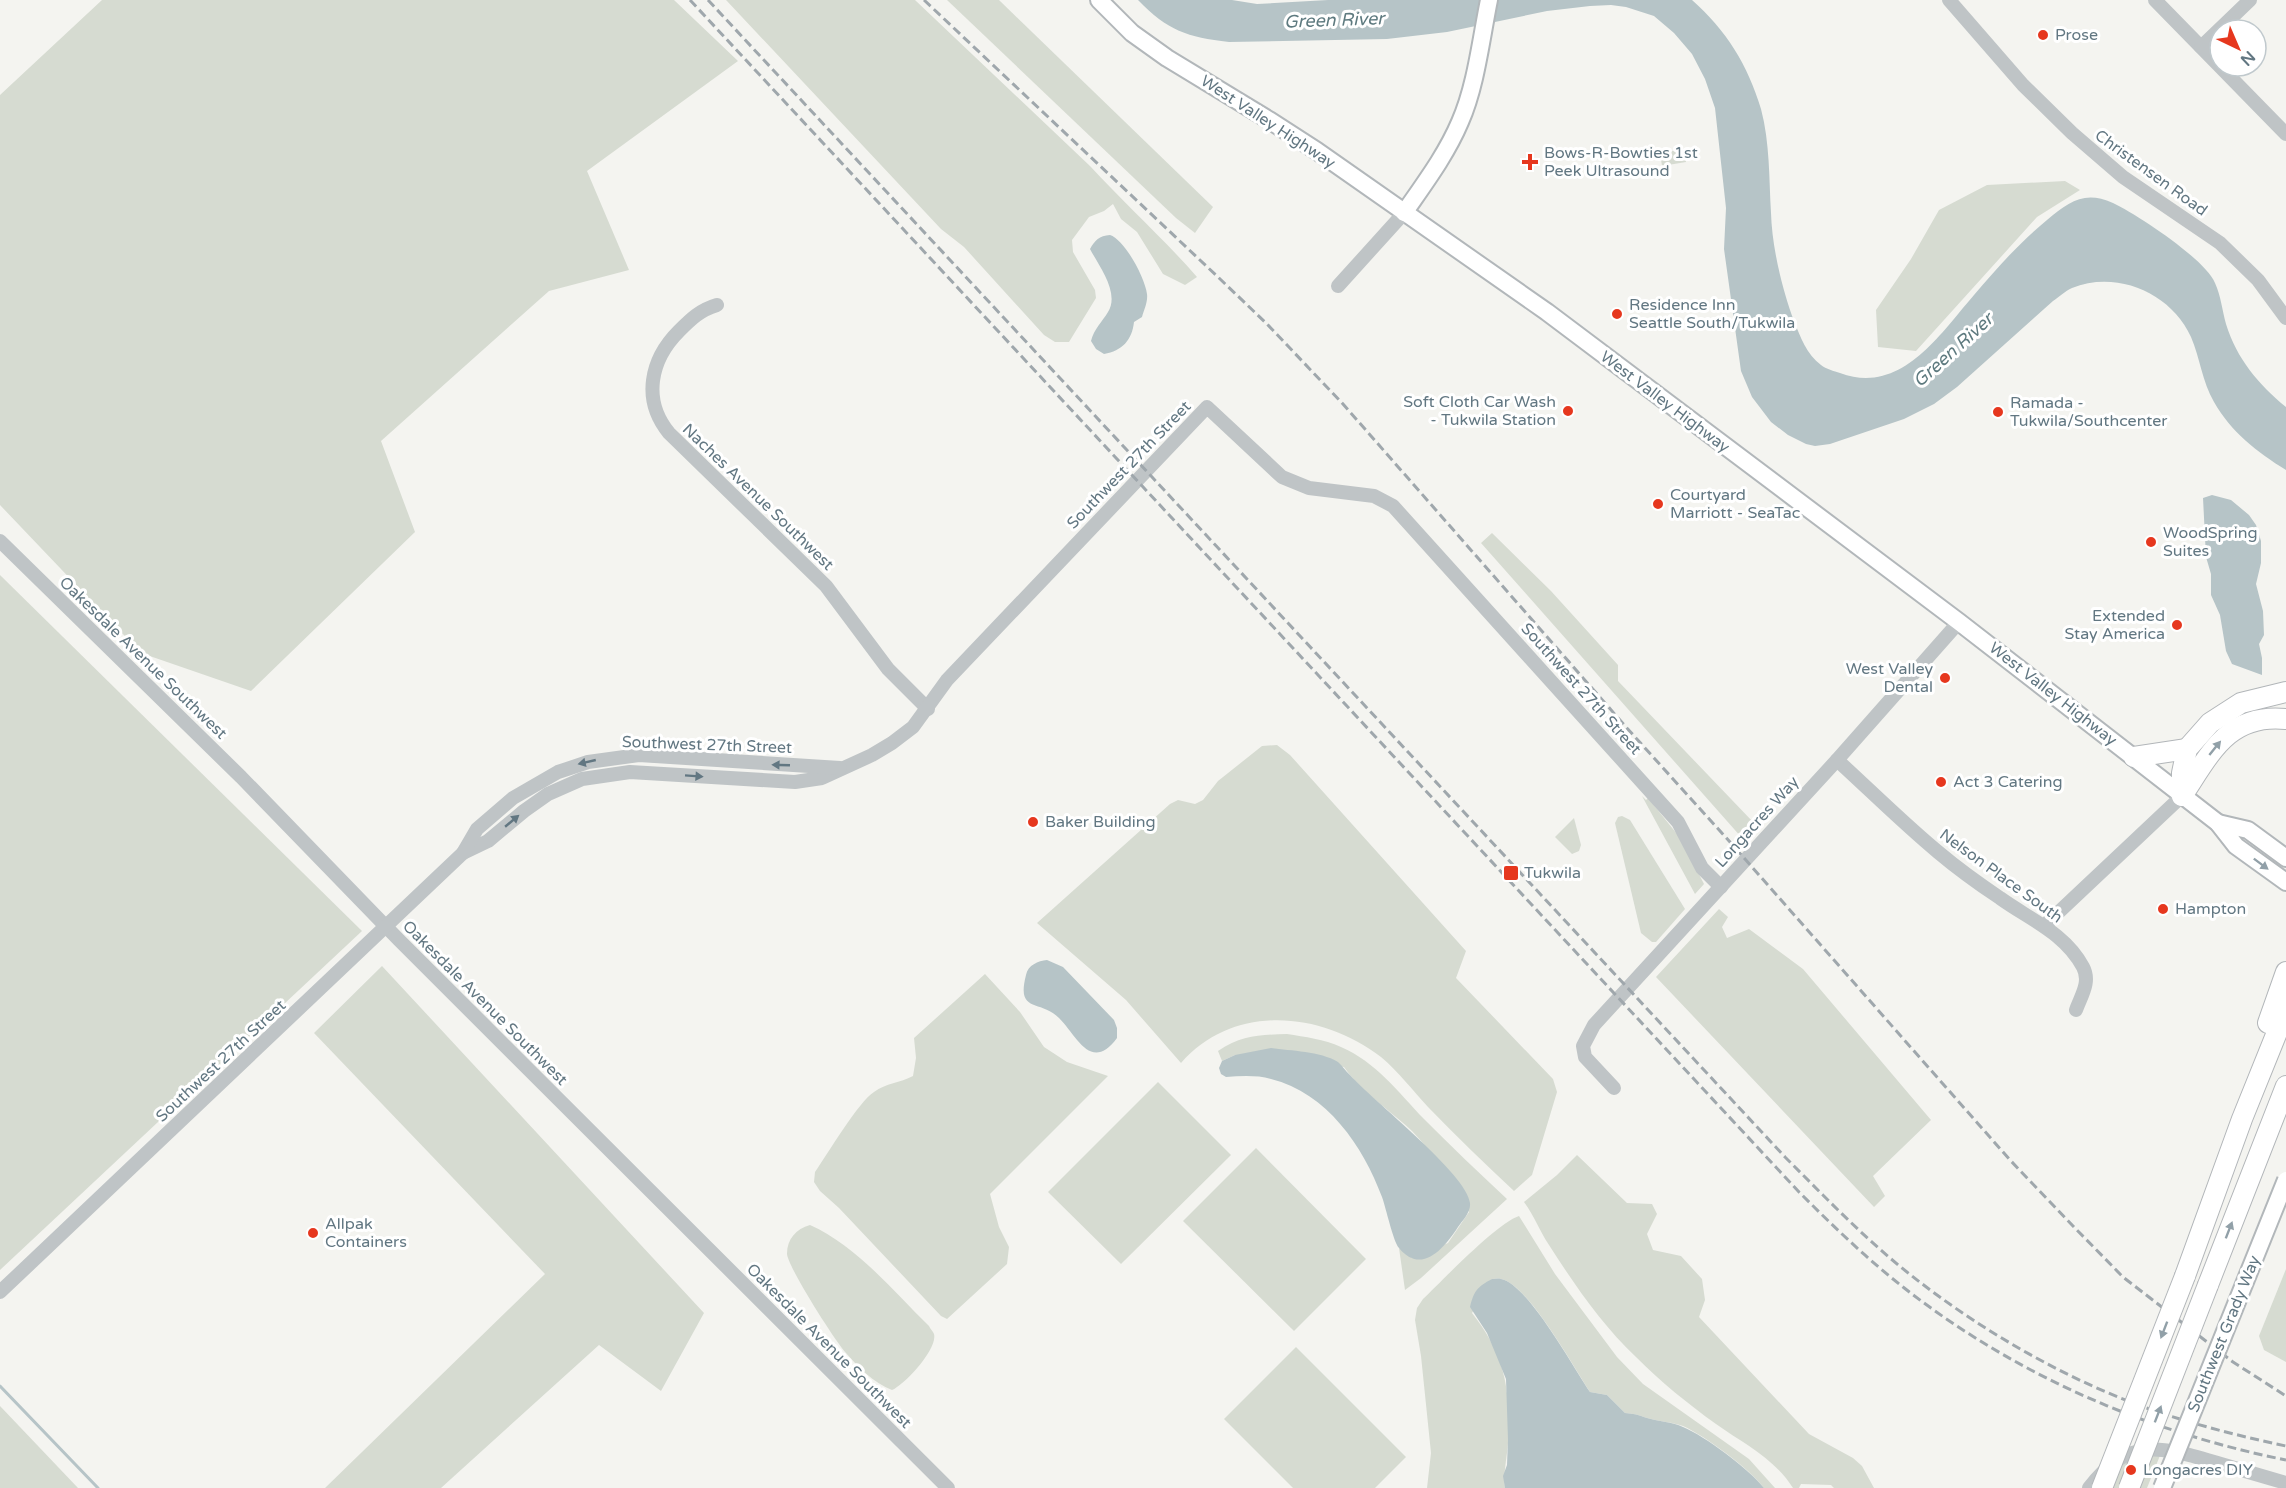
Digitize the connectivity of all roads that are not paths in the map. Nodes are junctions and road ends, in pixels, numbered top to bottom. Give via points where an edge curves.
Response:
1 (1099, 0) edge
2 (1489, 0) edge
3 (1949, 0) edge
4 (2155, 0) edge
5 (2250, 0) edge
6 (2201, 47) junction
7 (2286, 134) edge
8 (1404, 213) junction
9 (1338, 286) dead end
10 (717, 305) dead end
11 (2286, 318) edge
12 (0, 541) edge
13 (1959, 622) junction
14 (2286, 692) edge
15 (928, 709) junction
16 (2286, 719) edge
17 (2187, 749) junction
18 (2134, 757) junction
19 (1837, 760) junction
20 (2182, 796) junction
21 (2218, 823) junction
22 (2286, 858) edge
23 (2286, 882) edge
24 (1721, 887) junction
25 (2045, 925) junction
26 (386, 927) junction
27 (2286, 972) edge
28 (2076, 1010) dead end
29 (2286, 1010) edge
30 (2286, 1086) edge
31 (1614, 1088) dead end
32 (2286, 1096) edge
33 (2242, 1119) junction
34 (2264, 1141) junction
35 (2286, 1180) edge
36 (0, 1292) edge
37 (2286, 1483) edge
38 (948, 1488) edge
39 (2090, 1488) edge
40 (2102, 1488) edge
41 (2129, 1488) edge
42 (2162, 1488) edge

1 - 8 main road, West Valley Highway via 1132,33 1167,58 1269,120
2 - 8 main road via 1462,120
3 - 11 street, Christensen Road via 2072,134 2122,176 2234,255
4 - 6 street
5 - 6 street
6 - 7 street
8 - 9 street
8 - 13 main road, West Valley Highway via 1547,312
10 - 15 street, Naches Avenue Southwest via 695,315 658,357 652,390 660,422 826,586 888,669
12 - 26 street, Oakesdale Avenue Southwest via 241,777
13 - 18 main road, West Valley Highway
13 - 19 street, Longacres Way
14 - 17 highway via 2241,703 2210,723
15 - 24 street, Southwest 27th Street via 947,680 1208,407 1282,477 1309,488 1362,493 1384,501 1401,514 1678,822 1702,868
15 - 26 street, Southwest 27th Street via 892,743 840,768 639,755 588,762 558,772 513,798 477,829 463,853
20 -> 16 highway via 2226,734 2253,720
17 - 18 highway
17 - 20 highway
18 - 20 main road, West Valley Highway
19 - 24 street, Longacres Way
19 - 25 street, Nelson Place South via 1938,852 2000,898
20 - 21 main road, West Valley Highway
20 - 25 street
21 - 22 main road, West Valley Highway via 2248,830
21 -> 23 main road, West Valley Highway via 2236,846
24 - 31 street, Longacres Way via 1593,1025 1583,1046 1585,1057
25 - 28 street, Nelson Place South via 2070,950 2086,974
26 - 36 street, Southwest 27th Street
26 - 38 street, Oakesdale Avenue Southwest
27 - 33 highway via 2250,1077
29 - 33 highway
30 - 34 highway
32 - 34 highway
33 -> 40 highway, bridge
41 -> 34 highway, bridge
35 - 42 main road, Southwest Grady Way, bridge
37 - 39 street via 2172,1450 2150,1449 2134,1451 2112,1462

